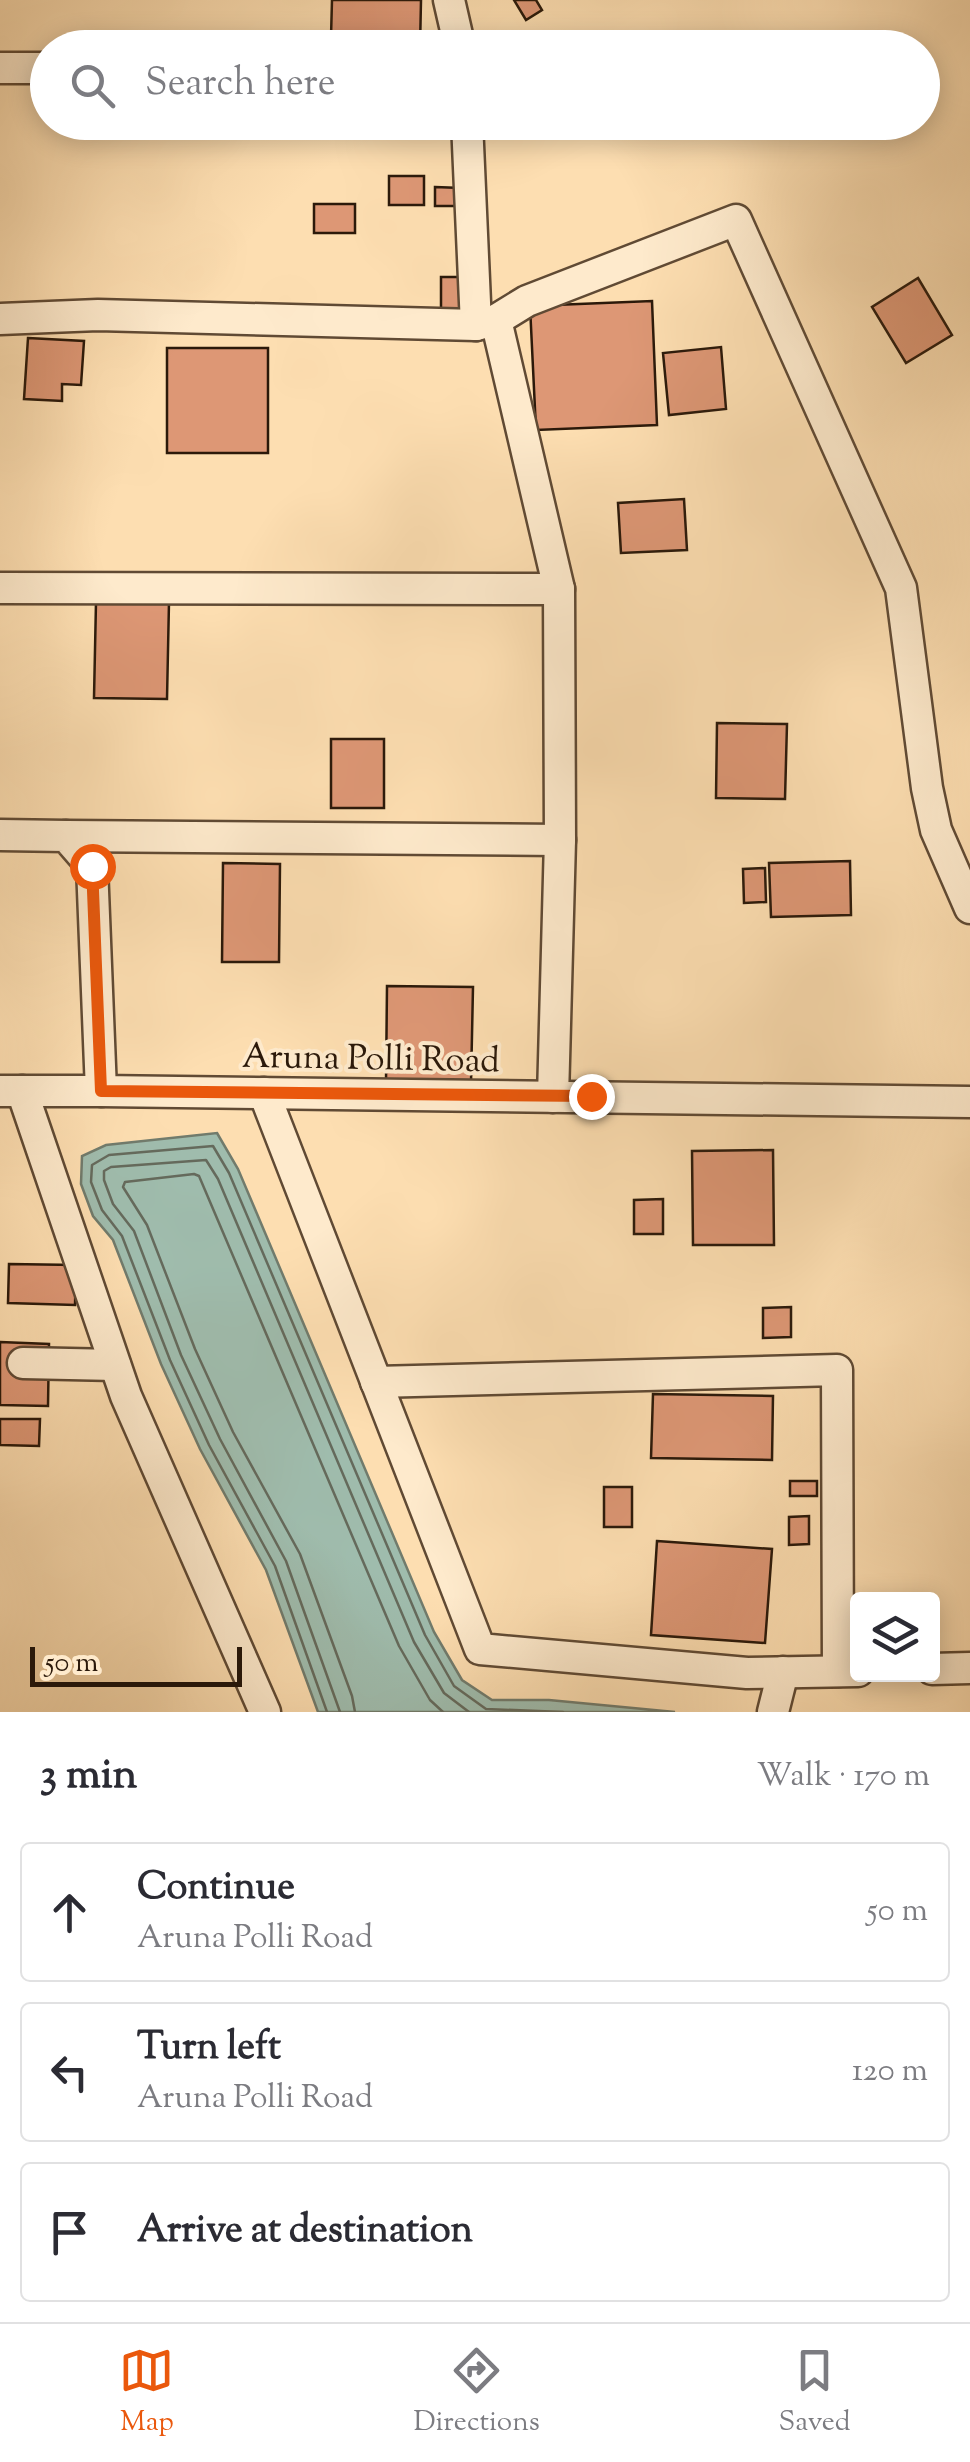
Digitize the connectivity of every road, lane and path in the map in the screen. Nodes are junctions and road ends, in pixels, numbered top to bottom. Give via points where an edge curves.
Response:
1 (449, 0) edge
2 (456, 30) edge
3 (0, 68) edge
4 (30, 68) edge
5 (470, 140) edge
6 (0, 320) edge
7 (486, 322) junction
8 (0, 588) edge
9 (559, 590) junction
10 (0, 835) edge
11 (66, 836) junction
12 (560, 840) junction
13 (970, 908) edge
14 (11, 1091) edge
15 (101, 1091) junction
16 (264, 1093) junction
17 (553, 1097) junction
18 (970, 1102) edge
19 (23, 1363) dead end
20 (115, 1365) junction
21 (376, 1382) junction
22 (970, 1668) edge
23 (940, 1669) edge
24 (848, 1671) edge
25 (783, 1672) junction
26 (265, 1712) edge
27 (773, 1712) edge

1 - 2 street
3 - 4 street
5 - 7 street
6 - 7 street via 98,314
7 - 9 street
7 - 13 street via 526,300 736,220 901,588 934,816
8 - 9 street
9 - 12 street
10 - 11 street
11 - 12 street
11 - 15 street via 92,866
12 - 17 street
14 - 15 street, Aruna Polli Road
14 - 20 street
15 - 16 street, Aruna Polli Road
16 - 17 street, Aruna Polli Road
16 - 21 street
17 - 18 street, Aruna Polli Road
19 - 20 street
20 - 26 street
21 - 24 street via 836,1370
21 - 25 street via 480,1649
22 - 23 street
24 - 25 street
25 - 27 street

